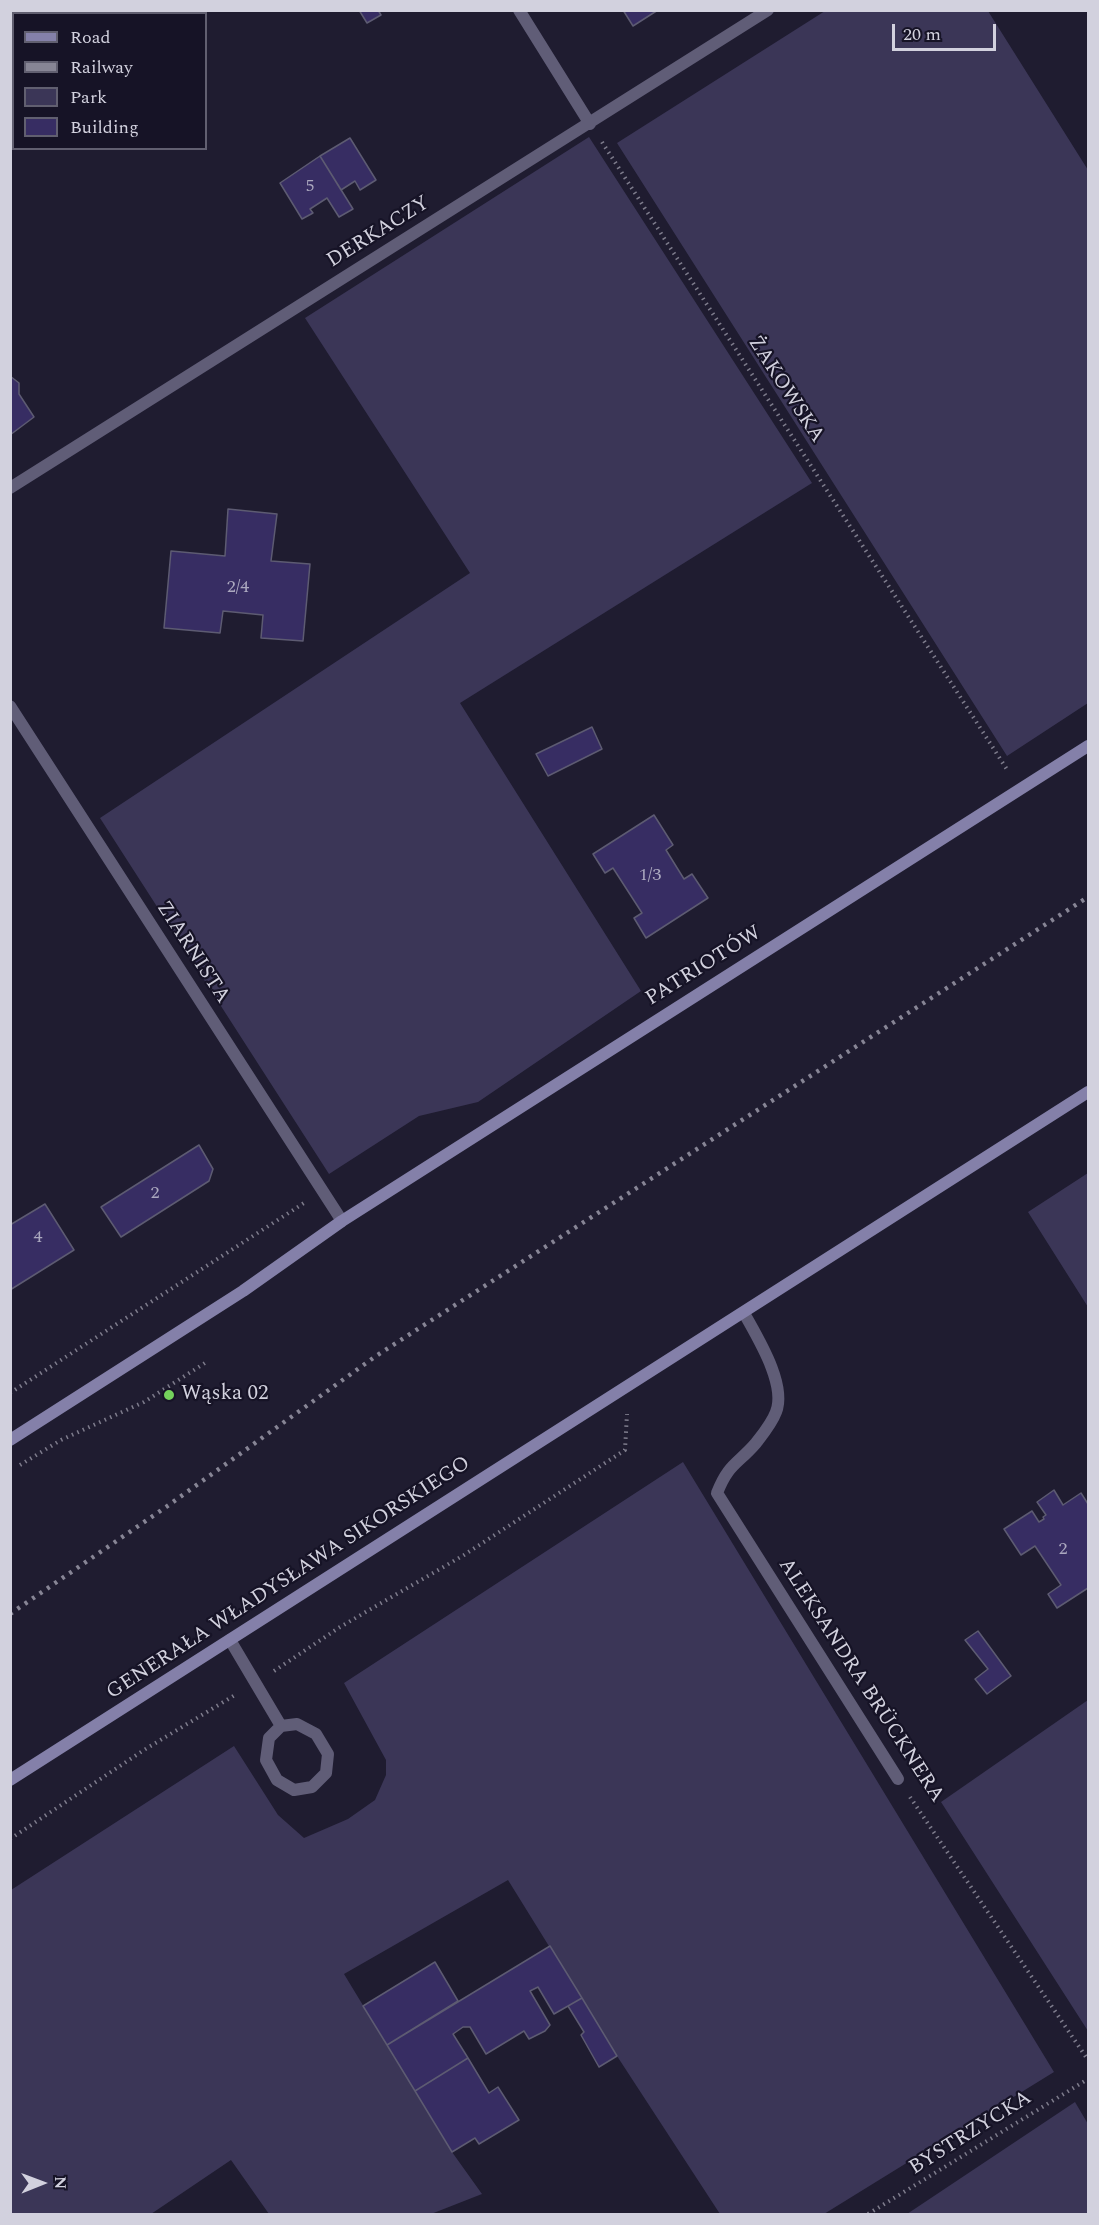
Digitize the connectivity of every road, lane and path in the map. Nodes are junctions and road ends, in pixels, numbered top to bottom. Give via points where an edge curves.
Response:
1 (519, 10) edge
2 (768, 10) edge
3 (590, 124) junction
4 (10, 488) edge
5 (10, 706) edge
6 (1089, 746) edge
7 (1020, 789) junction
8 (1089, 1092) edge
9 (309, 1200) dead end
10 (342, 1221) junction
11 (744, 1313) junction
12 (205, 1363) dead end
13 (619, 1391) junction
14 (10, 1393) edge
15 (10, 1440) edge
16 (20, 1465) dead end
17 (230, 1640) junction
18 (255, 1683) junction
19 (281, 1726) junction
20 (898, 1779) joint
21 (10, 1780) edge
22 (10, 1839) edge
23 (1089, 2060) edge
24 (1089, 2079) edge
25 (868, 2214) edge

1 - 3 street
2 - 3 street, DERKACZY
3 - 4 street, DERKACZY
3 - 7 path, ŻAKOWSKA
5 - 10 street, ZIARNISTA
6 - 7 main road, PATRIOTÓW
7 - 10 main road, PATRIOTÓW
8 - 11 main road
9 - 14 path
10 - 15 main road, PATRIOTÓW via 243,1291
11 - 13 main road
11 - 20 street, ALEKSANDRA BRÜCKNERA via 772,1363 777,1411 754,1444 724,1474 717,1493
12 - 16 path via 144,1402 62,1440
13 - 17 main road, GENERAŁA WŁADYSŁAWA SIKORSKIEGO
13 - 18 path via 627,1416 625,1450 464,1555 340,1627
17 - 18 street
17 - 21 main road, GENERAŁA WŁADYSŁAWA SIKORSKIEGO
18 - 19 street
18 - 22 path via 144,1750
19 - 19 street via 269,1738 266,1760 277,1780 285,1785 294,1790 312,1786 327,1773 328,1754 316,1734 297,1724
20 - 23 path, ALEKSANDRA BRÜCKNERA
24 - 25 path, BYSTRZYCKA

